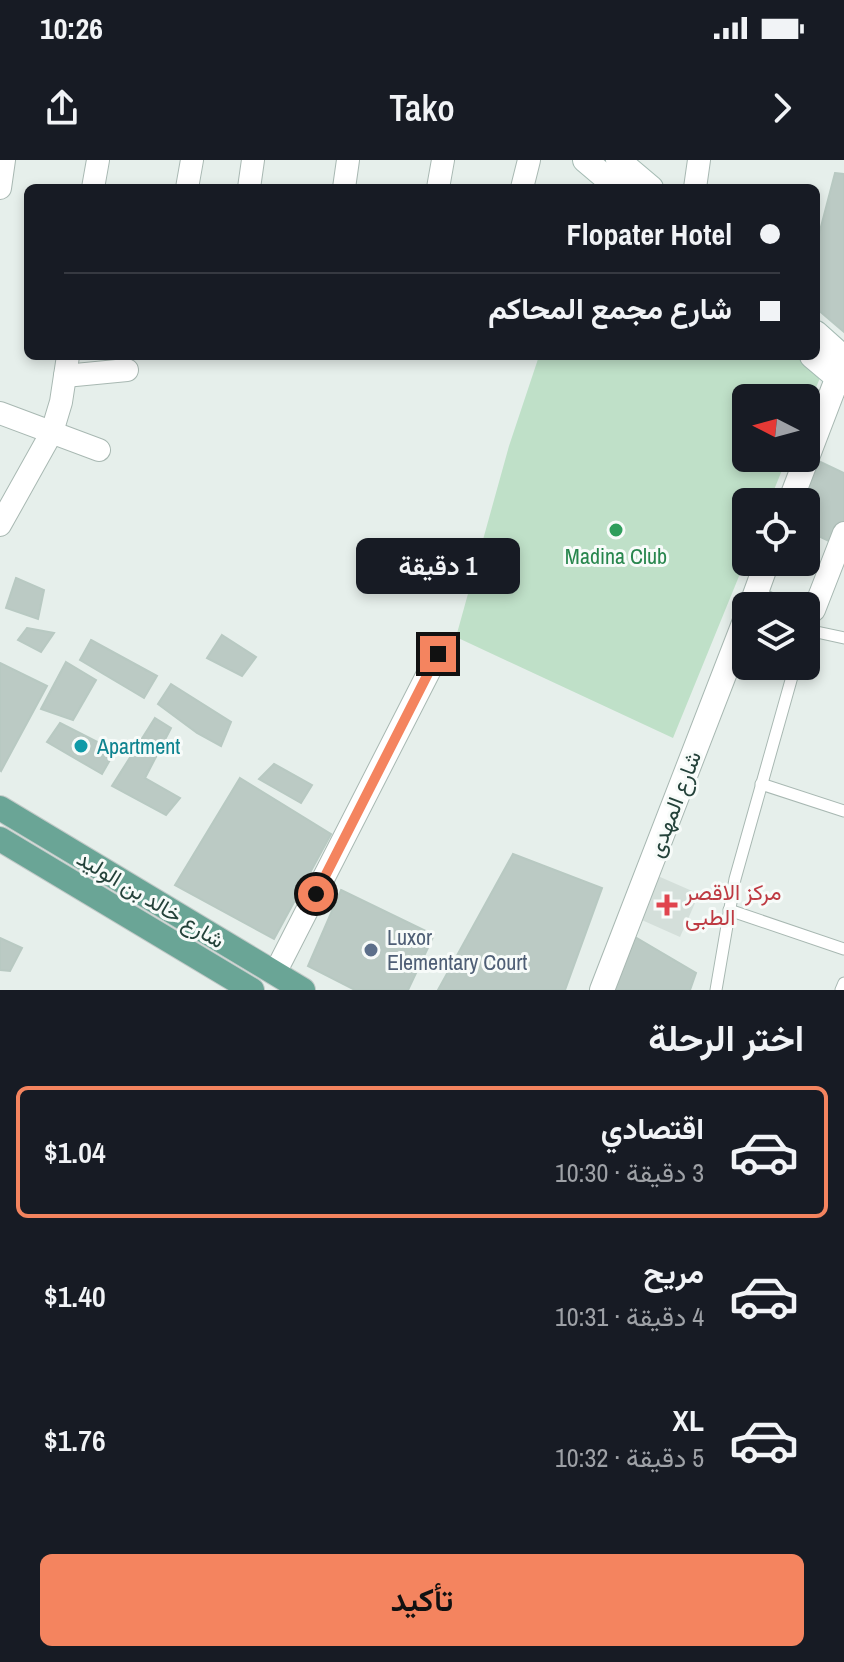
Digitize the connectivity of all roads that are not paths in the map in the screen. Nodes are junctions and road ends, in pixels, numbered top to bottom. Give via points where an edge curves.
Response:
1 (4, 160) edge
2 (98, 160) edge
3 (192, 160) edge
4 (253, 160) edge
5 (348, 160) edge
6 (443, 160) edge
7 (529, 160) edge
8 (585, 160) edge
9 (618, 160) edge
10 (699, 160) edge
11 (94, 184) edge
12 (188, 184) edge
13 (250, 184) edge
14 (345, 184) edge
15 (439, 184) edge
16 (523, 184) edge
17 (613, 184) edge
18 (646, 184) edge
19 (696, 184) edge
20 (0, 188) edge
21 (820, 339) edge
22 (820, 360) edge
23 (67, 366) edge
24 (127, 370) dead end
25 (842, 370) edge
26 (0, 413) edge
27 (52, 432) junction
28 (99, 450) dead end
29 (796, 488) edge
30 (0, 525) edge
31 (844, 533) edge
32 (820, 595) edge
33 (820, 632) edge
34 (844, 638) edge
35 (438, 654) dead end
36 (732, 667) edge
37 (791, 680) edge
38 (761, 784) junction
39 (0, 808) edge
40 (844, 811) edge
41 (0, 839) edge
42 (729, 910) junction
43 (844, 949) edge
44 (275, 973) junction
45 (844, 983) edge
46 (252, 990) edge
47 (303, 990) edge
48 (602, 990) edge
49 (716, 990) edge
50 (841, 990) edge

1 - 20 street
2 - 11 street
3 - 12 street
4 - 13 street
5 - 14 street
6 - 15 street
7 - 16 street
8 - 17 street
9 - 18 street
10 - 19 street
21 - 25 street
22 - 25 street
23 - 24 street
23 - 27 street
25 - 29 street
26 - 27 street
27 - 28 street
27 - 30 street
31 - 32 street
33 - 34 lane
35 - 44 street
36 - 48 street, شارع المهدى
37 - 38 lane
38 - 40 lane
38 - 42 lane
39 - 44 main road, شارع خالد بن الوليد
41 - 46 main road, شارع خالد بن الوليد
42 - 43 lane
42 - 49 lane
44 - 47 main road, شارع خالد بن الوليد
45 - 50 lane

